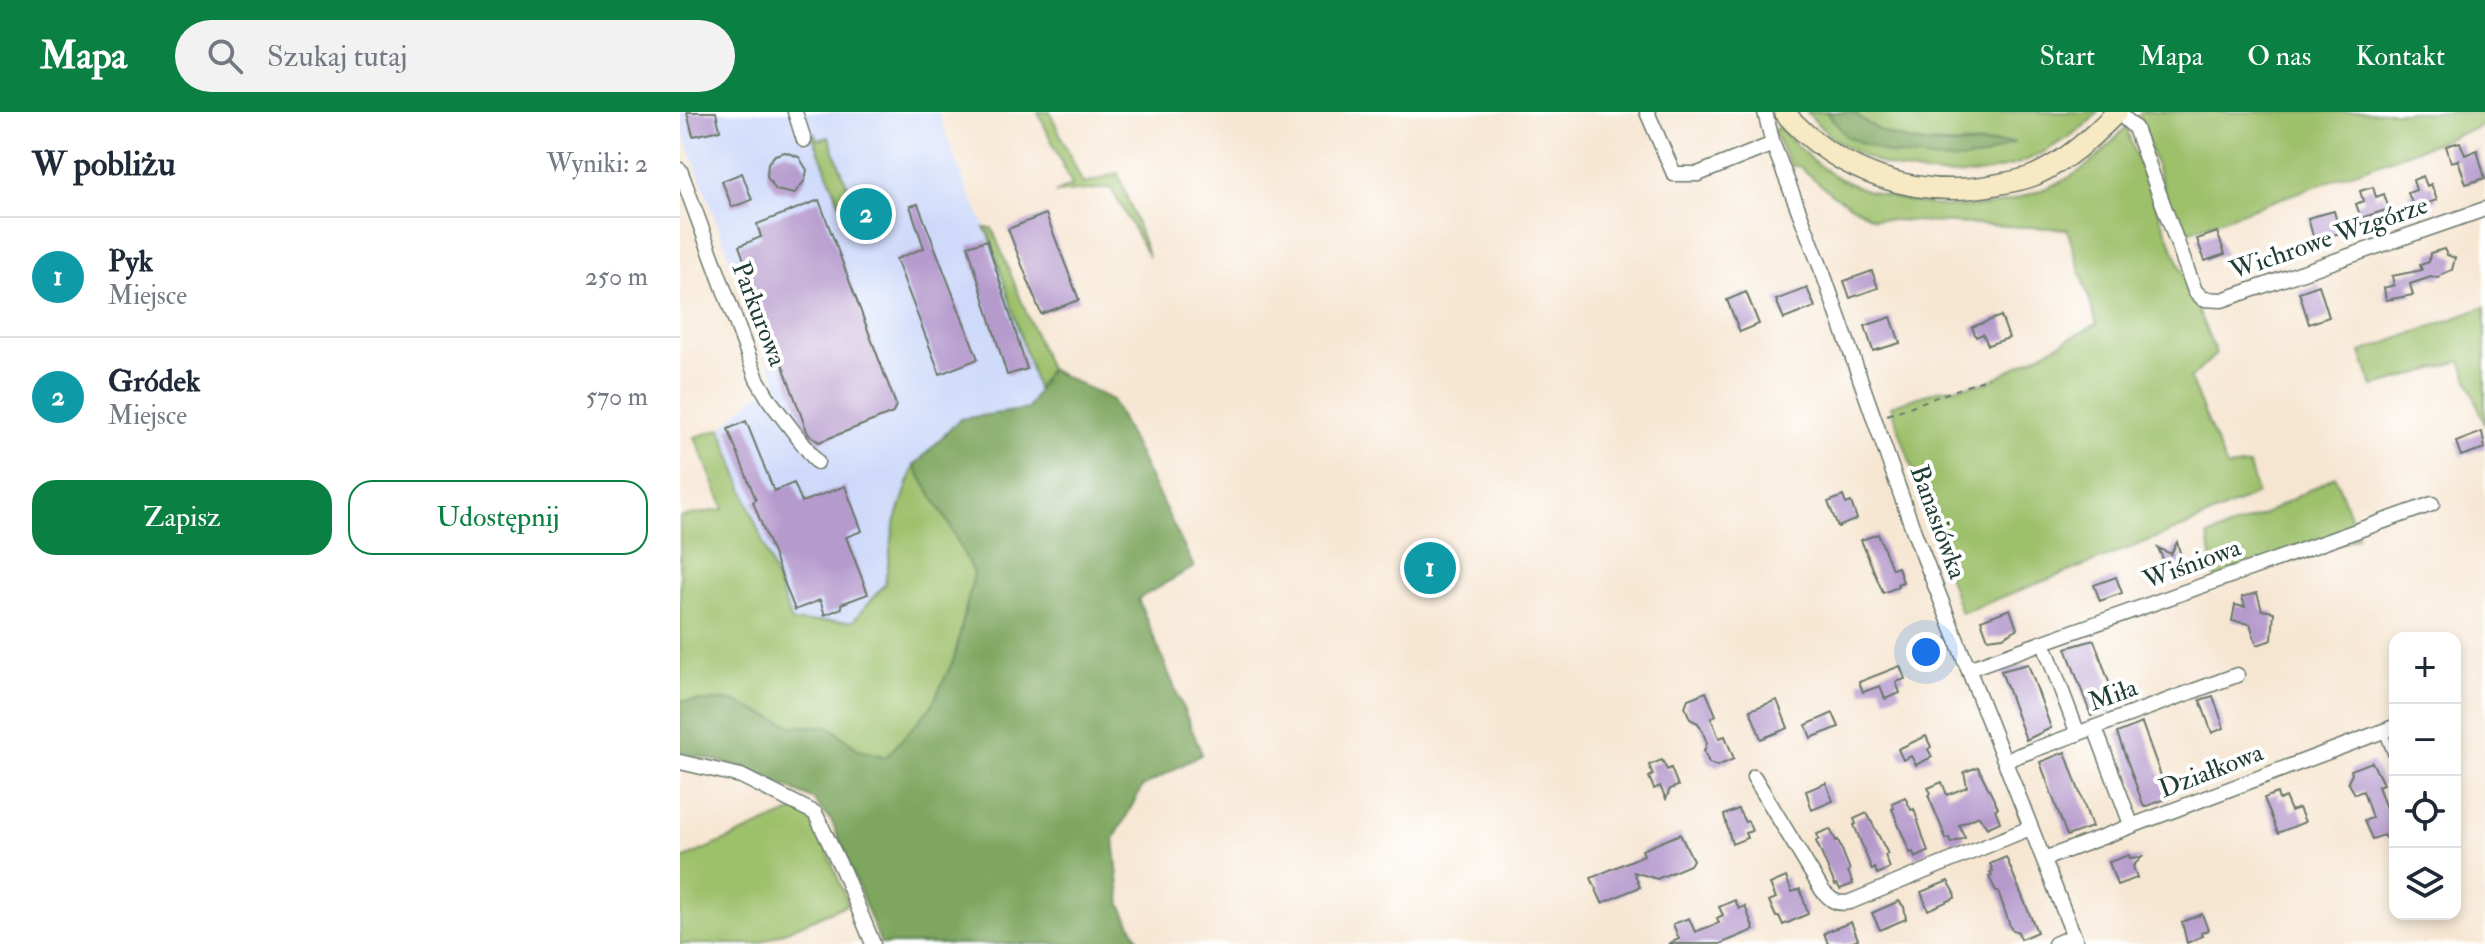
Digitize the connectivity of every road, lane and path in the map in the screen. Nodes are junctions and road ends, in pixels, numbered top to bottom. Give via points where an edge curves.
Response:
1 (795, 112) edge
2 (1647, 112) edge
3 (1765, 112) edge
4 (1784, 112) edge
5 (2117, 112) edge
6 (804, 140) dead end
7 (1773, 144) junction
8 (680, 170) edge
9 (2485, 209) edge
10 (1989, 378) dead end
11 (1875, 420) junction
12 (817, 462) dead end
13 (2432, 504) dead end
14 (2047, 652) dead end
15 (1968, 669) junction
16 (2237, 675) dead end
17 (2095, 728) junction
18 (2389, 729) edge
19 (2078, 734) junction
20 (2006, 760) junction
21 (680, 762) edge
22 (1754, 777) dead end
23 (2129, 819) dead end
24 (2030, 828) junction
25 (2044, 859) junction
26 (2075, 940) edge
27 (873, 944) edge
28 (2055, 944) edge

1 - 6 street
2 - 7 street via 1674,174 1698,174
3 - 7 street, Banasiówka
4 - 5 main road via 1847,164 1931,190 1961,190 2033,176 2074,152
5 - 9 street, Wichrowe Wzgórze via 2135,128 2195,291 2203,299 2222,300
7 - 11 street, Banasiówka
8 - 12 street, Parkurowa via 757,379
10 - 11 path
11 - 15 street, Banasiówka
13 - 15 street, Wiśniowa
14 - 19 street
15 - 20 street, Banasiówka
16 - 17 street, Miła
17 - 19 street, Miła
17 - 23 street
18 - 25 street, Działkowa
19 - 20 street, Miła
20 - 24 street, Banasiówka
21 - 27 street via 741,776 815,813
22 - 24 street via 1822,890 1841,904
24 - 25 street, Banasiówka
25 - 26 street, Banasiówka
26 - 28 street

